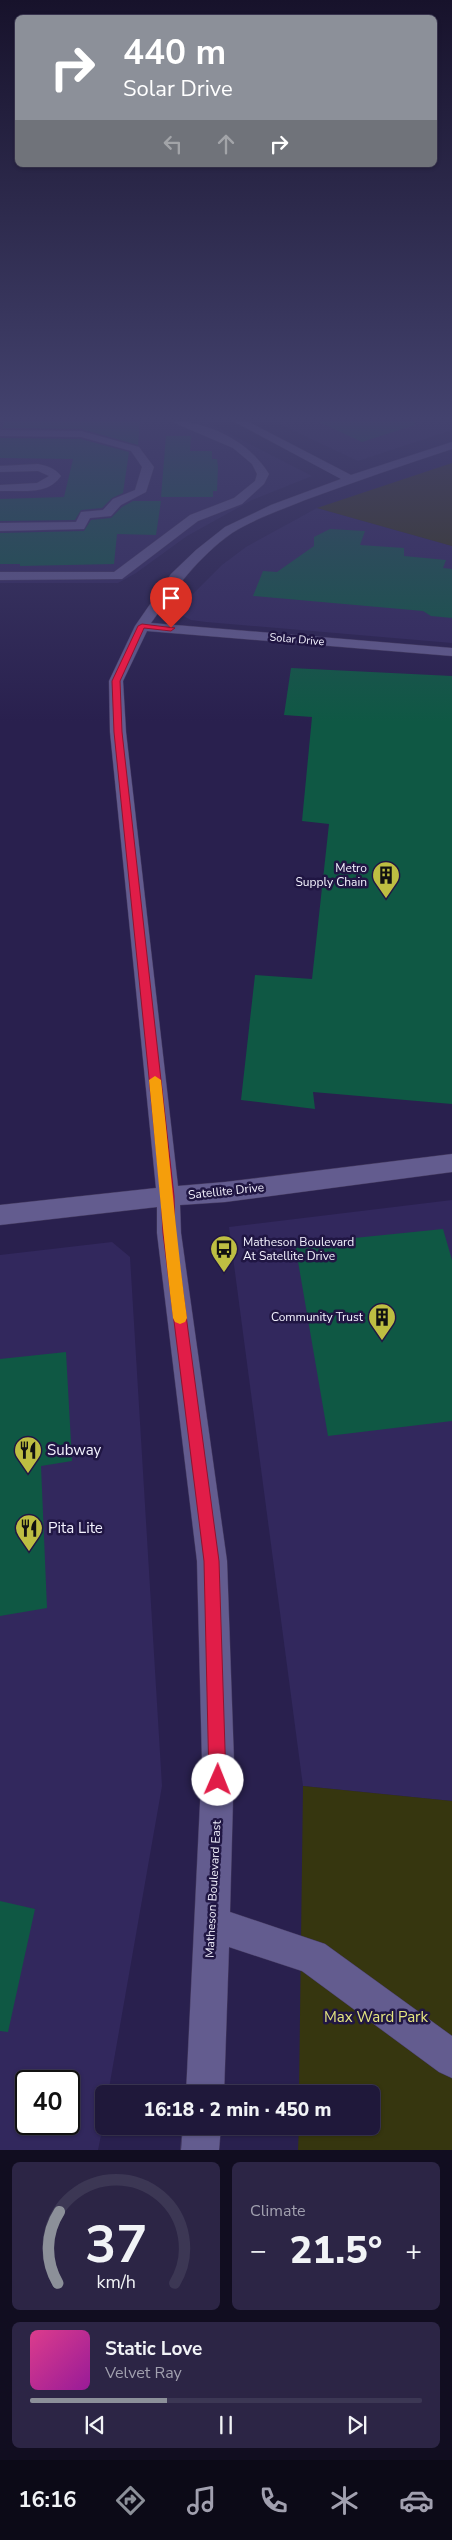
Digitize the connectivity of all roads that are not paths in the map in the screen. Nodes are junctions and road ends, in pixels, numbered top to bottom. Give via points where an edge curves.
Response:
1 (82, 521) edge
2 (248, 521) edge
3 (187, 522) joint
4 (0, 526) edge
5 (226, 532) junction
6 (0, 576) edge
7 (142, 626) junction
8 (452, 652) edge
9 (452, 1163) edge
10 (168, 1196) junction
11 (0, 1215) edge
12 (212, 1923) junction
13 (452, 2059) edge
14 (205, 2085) edge
15 (201, 2135) edge
16 (200, 2150) edge

1 - 4 street via 80,526
2 - 5 street, Matheson Boulevard East
3 - 5 street
3 - 6 street via 118,576
5 - 7 street, Matheson Boulevard East via 176,577
7 - 8 street, Solar Drive
7 - 10 street, Matheson Boulevard East via 116,681 118,732
9 - 10 street, Satellite Drive via 225,1192
10 - 11 street, Satellite Drive
10 - 12 street, Matheson Boulevard East via 169,1233 212,1561 218,1762
12 - 13 street via 312,1957
12 - 14 street, Matheson Boulevard East
15 - 16 street

